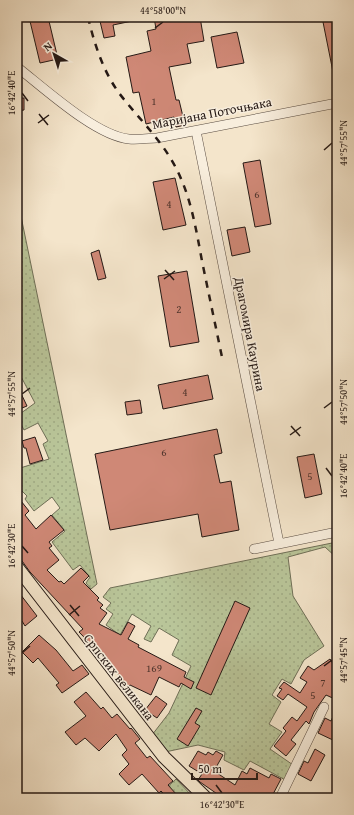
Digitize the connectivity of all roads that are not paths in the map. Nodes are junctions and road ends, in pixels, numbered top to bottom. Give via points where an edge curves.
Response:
1 (17, 67) edge
2 (337, 103) edge
3 (196, 130) junction
4 (337, 532) edge
5 (279, 543) junction
6 (254, 549) dead end
7 (17, 567) edge
8 (324, 707) dead end
9 (206, 798) edge
10 (280, 798) edge

1 - 3 street, Маријана Поточњака via 92,125 113,134 129,139 157,138
2 - 3 street, Маријана Поточњака
3 - 5 street, Драгомира Каурина
4 - 5 street
5 - 6 street
7 - 9 main road, Српских великана via 164,757
8 - 10 street

